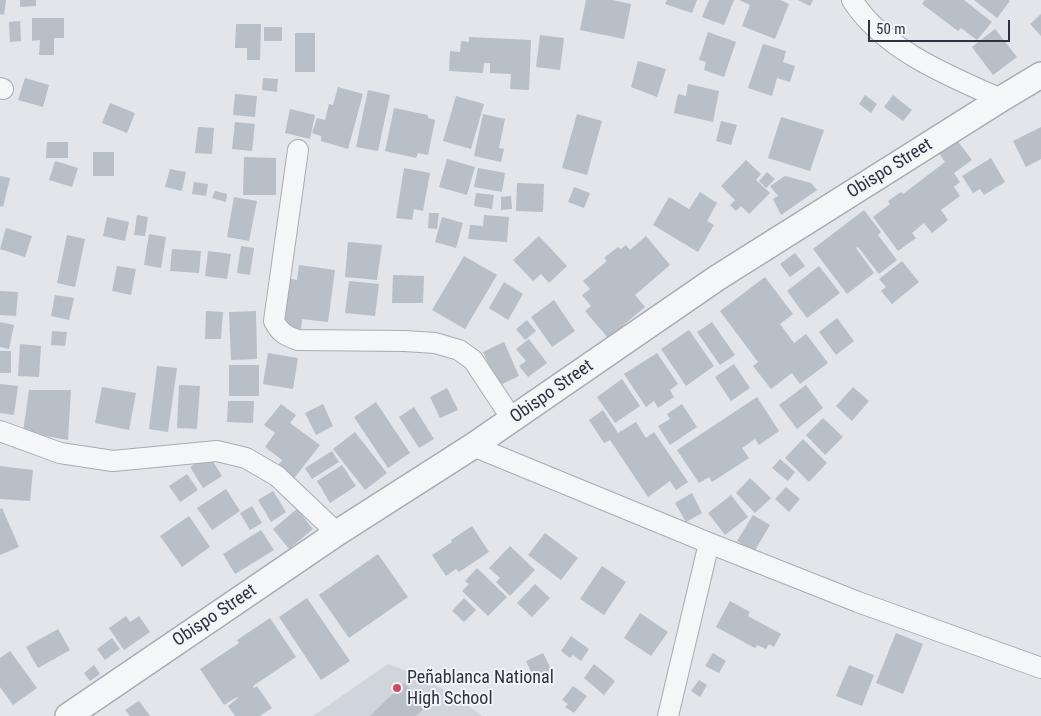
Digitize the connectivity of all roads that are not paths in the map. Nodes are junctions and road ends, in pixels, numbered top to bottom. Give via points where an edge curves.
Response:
1 (852, 0) edge
2 (1041, 75) edge
3 (1001, 99) junction
4 (298, 150) dead end
5 (512, 419) junction
6 (0, 431) edge
7 (473, 446) junction
8 (337, 533) junction
9 (709, 544) junction
10 (1041, 668) edge
11 (68, 716) edge
12 (668, 716) edge

1 - 3 street via 881,33 910,55
2 - 3 street, Obispo Street
3 - 5 street, Obispo Street via 717,278
4 - 5 street via 274,321 278,330 298,340 405,341 435,343 458,350 473,360
5 - 7 street, Obispo Street
6 - 8 street via 60,453 113,461 217,451 246,458 277,476
7 - 8 street, Obispo Street
7 - 9 street
8 - 11 street, Obispo Street
9 - 10 street
9 - 12 street

